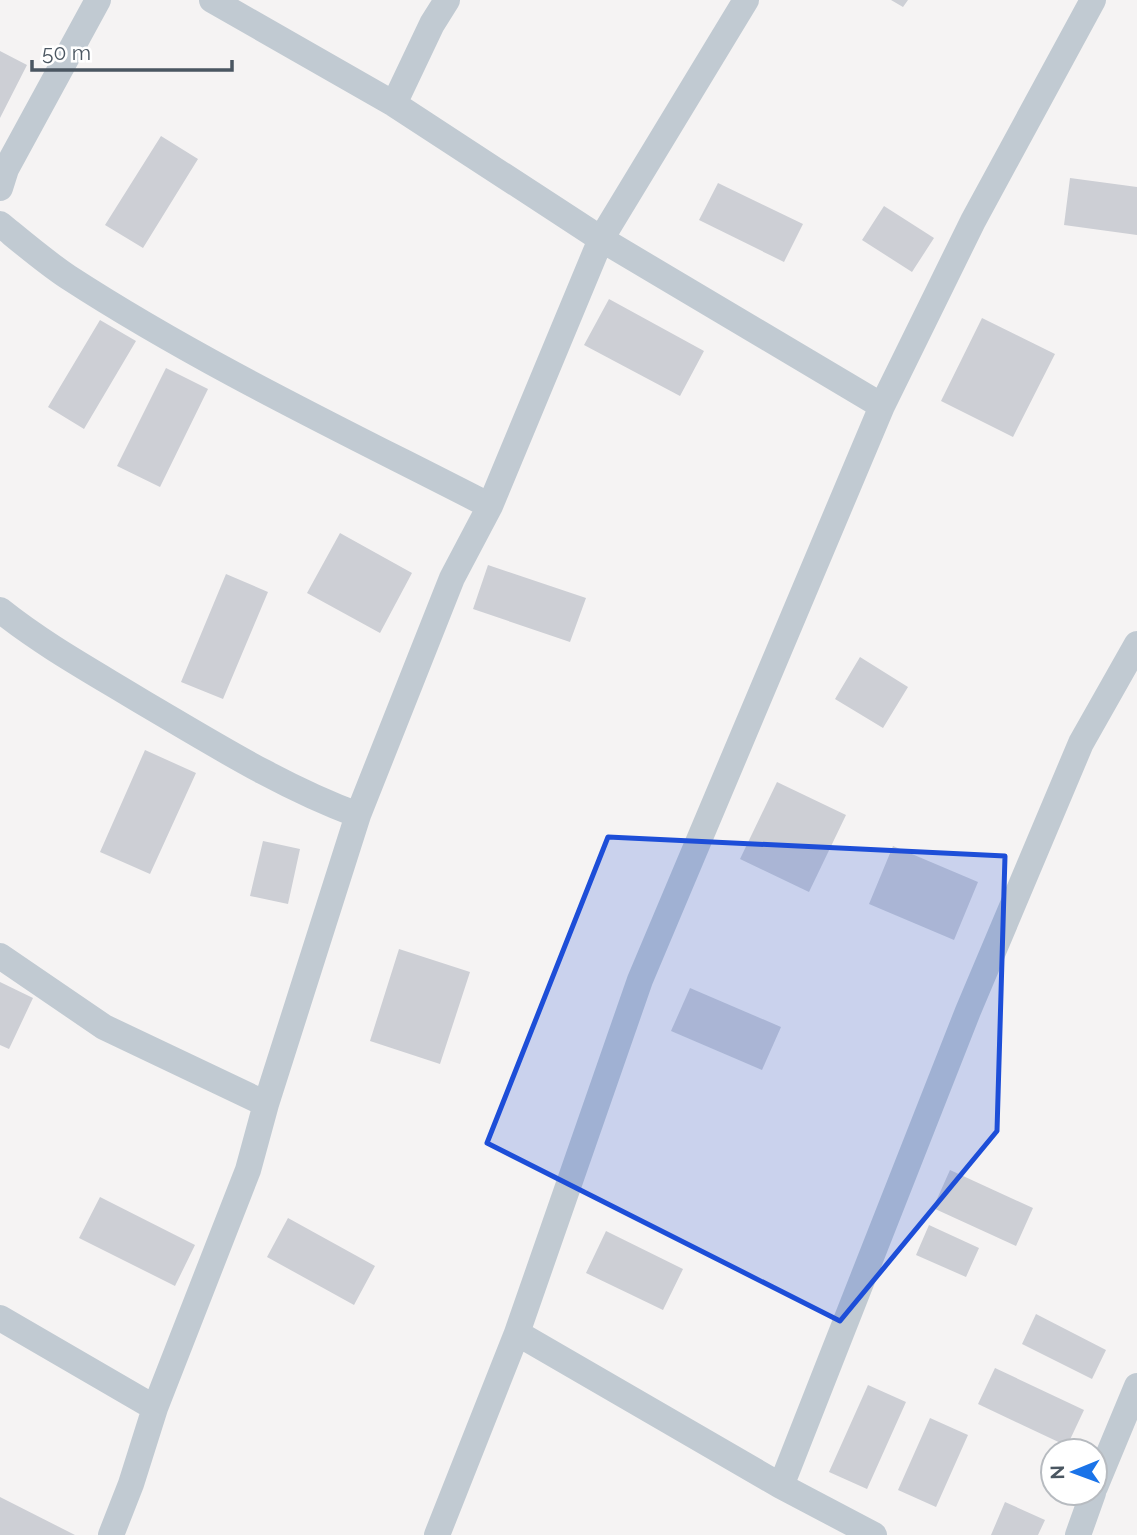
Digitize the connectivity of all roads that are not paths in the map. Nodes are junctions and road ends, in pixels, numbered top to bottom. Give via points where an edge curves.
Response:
1 (98, 0) edge
2 (212, 0) edge
3 (447, 0) edge
4 (746, 0) edge
5 (1093, 0) edge
6 (394, 104) junction
7 (0, 188) edge
8 (0, 225) edge
9 (601, 239) junction
10 (882, 406) junction
11 (490, 506) junction
12 (0, 610) edge
13 (1137, 644) edge
14 (358, 815) junction
15 (0, 956) edge
16 (266, 1104) junction
17 (0, 1318) edge
18 (517, 1333) junction
19 (1137, 1386) edge
20 (155, 1408) junction
21 (1109, 1453) edge
22 (781, 1486) junction
23 (1088, 1507) edge
24 (111, 1535) edge
25 (438, 1535) edge
26 (874, 1535) edge
27 (1078, 1535) edge

1 - 7 street
2 - 6 street
3 - 6 street
4 - 9 street
5 - 10 street via 973,220
6 - 9 street
8 - 11 street via 66,276 188,348
9 - 10 street
9 - 11 street
10 - 18 street via 640,980
11 - 14 street via 452,578
12 - 14 street via 30,635 219,747 314,799
13 - 22 street via 1082,743 990,960
14 - 16 street
15 - 16 street via 104,1027
16 - 20 street via 248,1170
17 - 20 street
18 - 22 street
18 - 25 street
19 - 21 street
20 - 24 street
22 - 26 street
23 - 27 street

